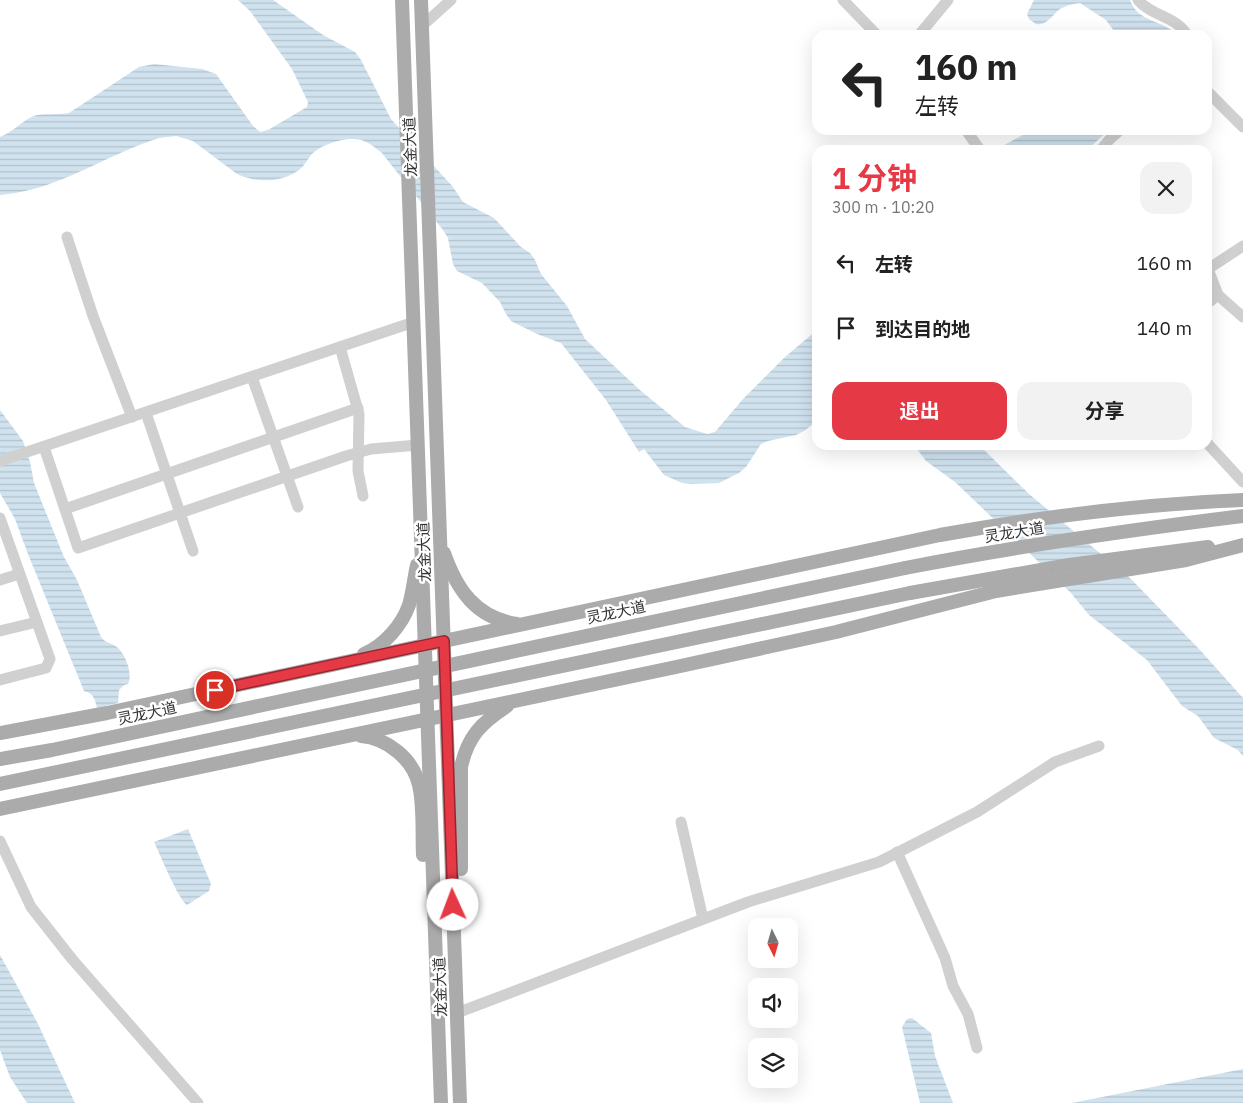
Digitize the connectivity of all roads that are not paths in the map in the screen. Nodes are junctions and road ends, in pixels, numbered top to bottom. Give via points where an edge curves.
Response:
1 (402, 0) edge
2 (421, 0) edge
3 (451, 0) edge
4 (843, 0) edge
5 (948, 0) edge
6 (1138, 0) edge
7 (422, 26) junction
8 (872, 30) edge
9 (922, 30) edge
10 (1182, 30) edge
11 (1212, 96) edge
12 (1243, 127) edge
13 (1114, 135) edge
14 (1106, 145) edge
15 (67, 237) dead end
16 (1243, 246) edge
17 (1212, 266) edge
18 (1212, 279) edge
19 (1218, 295) junction
20 (1212, 300) edge
21 (1243, 318) edge
22 (414, 322) junction
23 (340, 347) junction
24 (252, 377) junction
25 (358, 408) junction
26 (146, 413) junction
27 (132, 417) junction
28 (274, 437) junction
29 (418, 445) junction
30 (1212, 448) edge
31 (39, 449) junction
32 (359, 452) junction
33 (0, 461) edge
34 (167, 474) junction
35 (287, 476) junction
36 (1243, 482) edge
37 (363, 496) dead end
38 (1243, 500) edge
39 (298, 507) dead end
40 (65, 509) junction
41 (180, 513) junction
42 (1243, 516) edge
43 (1, 522) edge
44 (440, 539) junction
45 (421, 540) junction
46 (1243, 544) edge
47 (193, 551) dead end
48 (19, 574) junction
49 (0, 580) edge
50 (37, 622) junction
51 (525, 624) junction
52 (0, 631) edge
53 (444, 641) junction
54 (425, 645) junction
55 (342, 663) junction
56 (0, 680) edge
57 (515, 701) junction
58 (446, 716) junction
59 (428, 720) junction
60 (0, 733) edge
61 (345, 737) junction
62 (1099, 746) dead end
63 (0, 759) edge
64 (0, 784) edge
65 (0, 809) edge
66 (680, 822) dead end
67 (0, 841) edge
68 (897, 852) junction
69 (703, 919) junction
70 (454, 924) junction
71 (435, 932) junction
72 (457, 1013) junction
73 (977, 1048) dead end
74 (198, 1103) edge
75 (441, 1103) edge
76 (460, 1103) edge

1 - 22 main road, 龙金大道
2 - 7 main road, 龙金大道
3 - 7 street
4 - 8 street
5 - 9 street
6 - 10 street via 1174,21
7 - 44 main road, 龙金大道
11 - 12 street
13 - 14 street
15 - 27 street
16 - 17 street
18 - 19 street
19 - 20 street
19 - 21 street
22 - 23 street
22 - 29 main road, 龙金大道
23 - 24 street
23 - 25 street
24 - 26 street
24 - 28 street
25 - 28 street
25 - 32 street
26 - 27 street
26 - 34 street
27 - 31 street
28 - 34 street
28 - 35 street
29 - 32 street
29 - 45 main road, 龙金大道
30 - 36 street
31 - 33 street
31 - 40 street
32 - 35 street
32 - 37 street via 358,471
34 - 40 street
34 - 41 street
35 - 39 street
35 - 41 street
38 - 51 main road via 1098,512 952,533
40 - 41 street via 78,548
41 - 47 street
42 - 63 main road, 灵龙大道, bridge via 1116,532 905,568
43 - 48 street
44 - 51 main road via 452,572 473,604 498,620
44 - 53 main road, 龙金大道
45 - 54 main road, 龙金大道
45 - 55 main road via 409,604 400,623 378,646
46 - 57 main road via 1186,560 996,591 817,636
46 - 64 main road, bridge via 1144,555 910,593
48 - 49 street
48 - 50 street
50 - 52 street
50 - 56 street via 50,659 46,668
51 - 53 main road
53 - 54 main road
53 - 58 main road, 龙金大道
54 - 55 main road
54 - 59 main road, 龙金大道
55 - 60 main road
57 - 58 main road
57 - 70 main road via 480,726 464,755 461,767 460,876
58 - 59 main road
58 - 70 main road, 龙金大道
59 - 61 main road
59 - 71 main road, 龙金大道
61 - 65 main road
61 - 71 main road via 363,736 381,741 406,760 416,775 420,790 425,894
62 - 68 street via 1056,762 977,812
66 - 69 street
67 - 74 street via 31,907 72,959
68 - 69 street via 879,862
68 - 73 street via 968,1014
69 - 72 street
70 - 72 main road, 龙金大道
71 - 75 main road, 龙金大道
72 - 76 main road, 龙金大道

